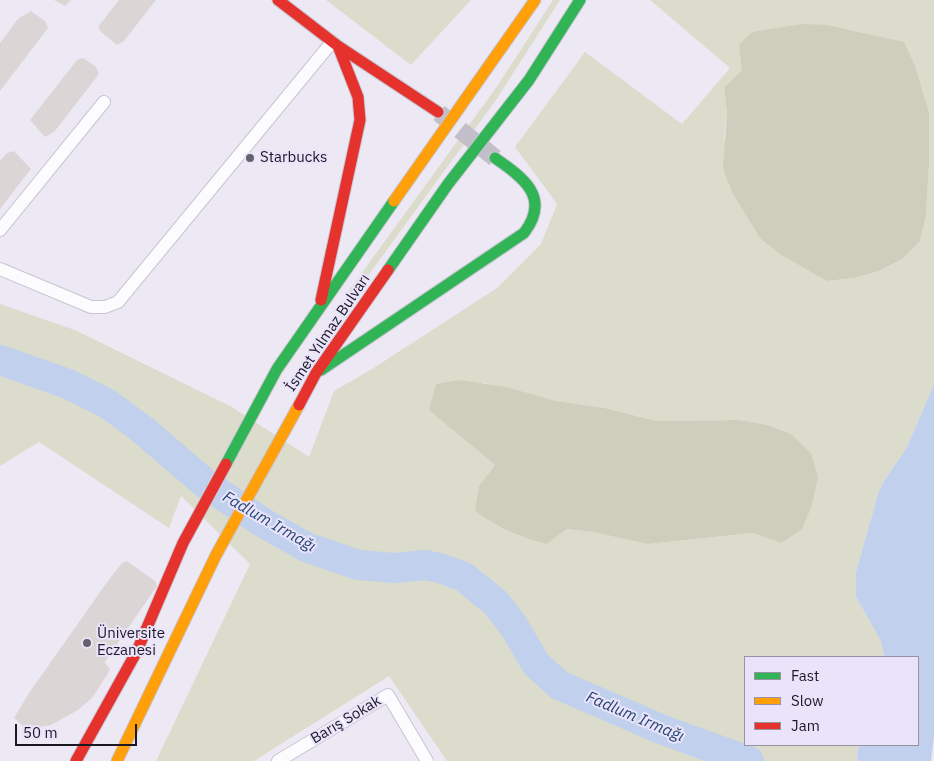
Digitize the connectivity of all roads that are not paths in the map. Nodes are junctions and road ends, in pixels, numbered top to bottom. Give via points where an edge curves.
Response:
1 (278, 0) edge
2 (535, 0) edge
3 (580, 0) edge
4 (335, 44) junction
5 (104, 102) dead end
6 (438, 112) tunnel mouth
7 (495, 158) tunnel mouth
8 (0, 230) edge
9 (0, 269) edge
10 (320, 308) junction
11 (316, 373) junction
12 (76, 761) edge
13 (117, 761) edge
14 (278, 761) edge
15 (428, 761) edge

1 - 4 street
2 - 10 street, İsmet Yılmaz Bulvarı
3 - 11 street, İsmet Yılmaz Bulvarı via 529,80 448,184
4 - 6 street
4 - 9 street via 118,302 105,307 91,307
4 - 10 street via 358,97 360,120
5 - 8 street
7 - 11 street via 528,186 534,201 535,216 524,233
10 - 12 street, İsmet Yılmaz Bulvarı via 277,369 250,416 183,543 137,651
11 - 13 street, İsmet Yılmaz Bulvarı via 216,555
14 - 15 street, Barış Sokak via 388,695

